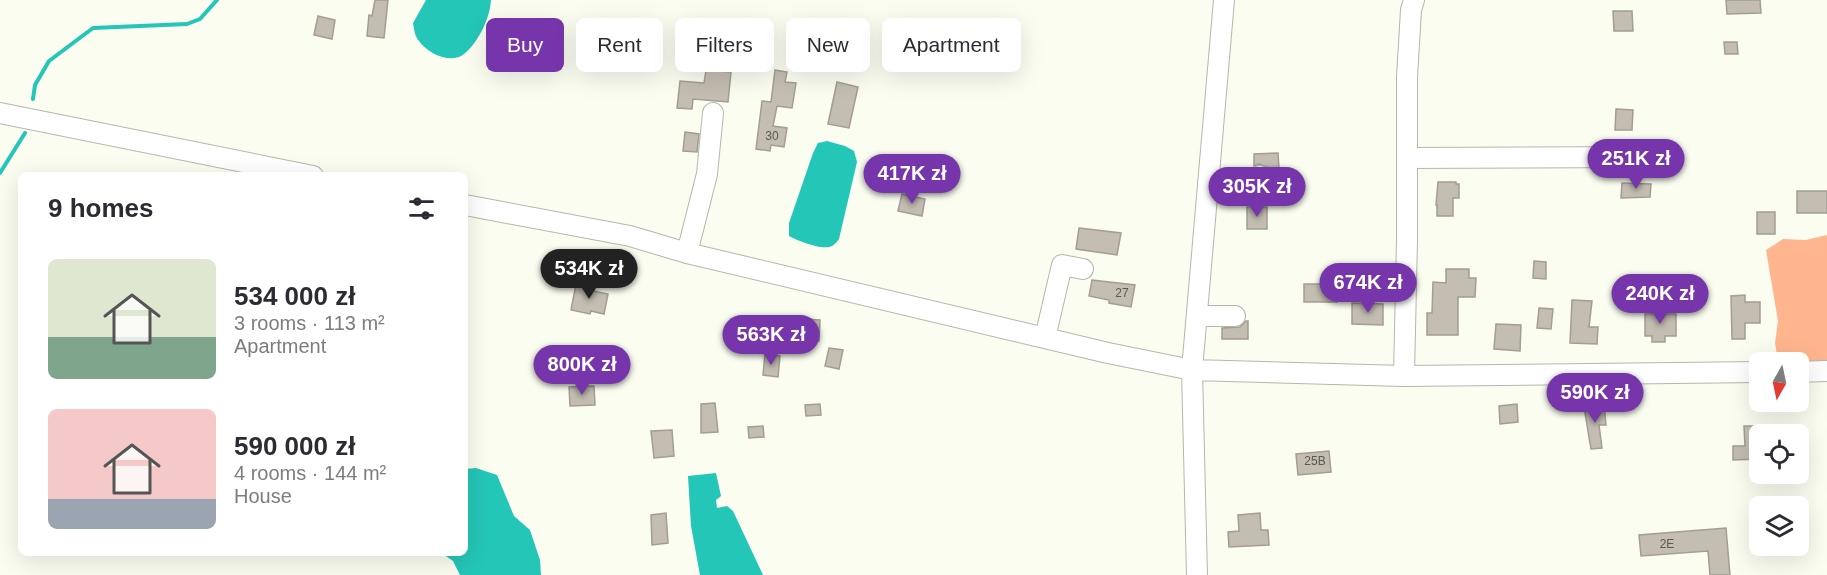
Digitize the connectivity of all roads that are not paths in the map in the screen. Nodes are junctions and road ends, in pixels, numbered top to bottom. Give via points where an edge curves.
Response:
1 (1224, 0) edge
2 (1414, 0) edge
3 (0, 113) edge
4 (713, 113) dead end
5 (1407, 158) junction
6 (1642, 158) dead end
7 (293, 172) edge
8 (1260, 176) dead end
9 (1208, 182) junction
10 (468, 206) edge
11 (687, 253) junction
12 (1083, 269) dead end
13 (1197, 316) junction
14 (1235, 316) dead end
15 (1045, 338) junction
16 (1192, 370) junction
17 (1827, 371) edge
18 (1749, 372) edge
19 (1809, 372) edge
20 (1404, 376) junction
21 (1197, 575) edge

1 - 9 street
2 - 5 street via 1407,76
3 - 7 street
4 - 11 street via 707,174
5 - 6 street
5 - 20 street
8 - 9 street via 1257,184 1239,187
9 - 13 street
10 - 11 street via 630,236
11 - 15 street
12 - 15 street via 1062,265
13 - 14 street
13 - 16 street
15 - 16 street
16 - 20 street
16 - 21 street
17 - 19 street
18 - 20 street

